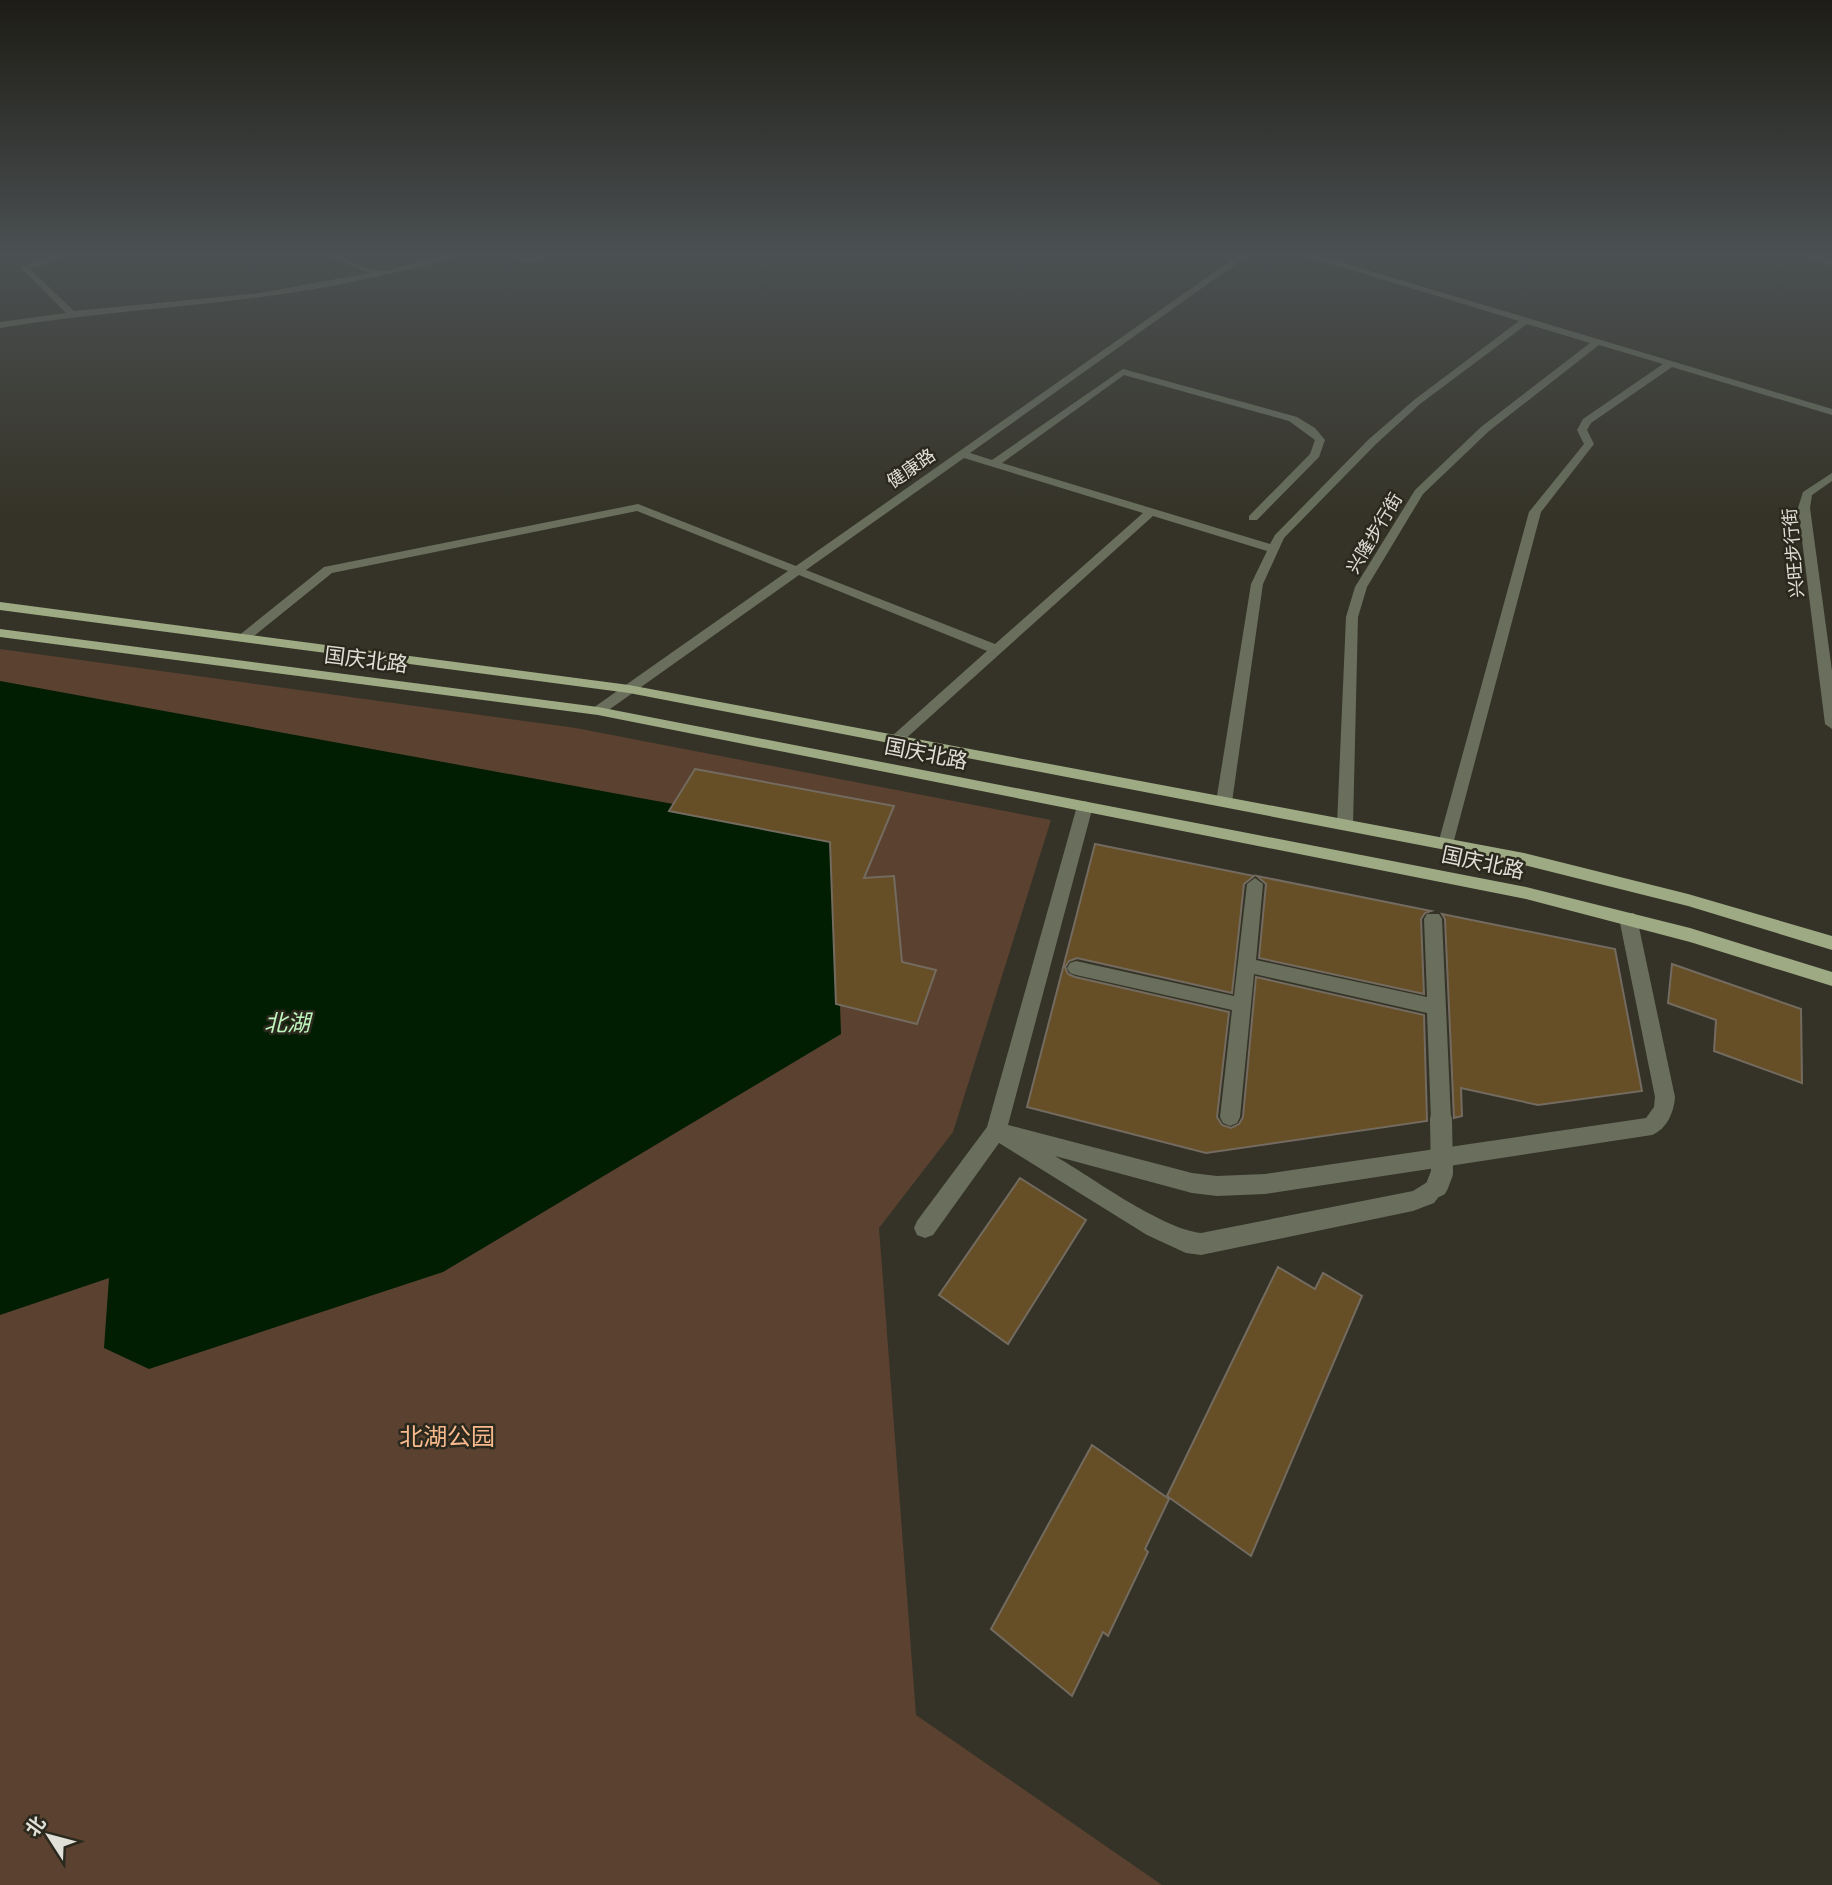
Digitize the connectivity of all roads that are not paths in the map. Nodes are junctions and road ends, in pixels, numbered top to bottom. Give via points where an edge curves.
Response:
1 (1120, 342) edge
2 (1497, 342) edge
3 (1597, 342) joint
4 (1670, 364) junction
5 (1832, 412) edge
6 (961, 454) junction
7 (994, 464) junction
8 (1832, 475) edge
9 (1151, 512) junction
10 (1253, 518) dead end
11 (1274, 549) junction
12 (795, 572) junction
13 (0, 606) edge
14 (0, 633) edge
15 (244, 637) junction
16 (997, 650) junction
17 (629, 689) junction
18 (598, 711) junction
19 (1832, 724) edge
20 (897, 739) junction
21 (1224, 802) junction
22 (1085, 806) junction
23 (1345, 825) junction
24 (1446, 844) junction
25 (1255, 884) dead end
26 (1628, 918) junction
27 (1433, 919) dead end
28 (1832, 943) edge
29 (1247, 965) junction
30 (1076, 968) dead end
31 (1832, 979) edge
32 (1242, 1005) junction
33 (1436, 1007) junction
34 (1230, 1116) dead end
35 (996, 1131) junction
36 (925, 1228) dead end

1 - 6 street, 健康路
2 - 11 street via 1372,442 1279,537
3 - 4 street
3 - 23 street, 兴隆步行街 via 1485,429 1419,492 1361,587 1352,617
4 - 5 street
4 - 24 street via 1587,421 1582,430 1589,444 1583,455 1546,493 1535,512
6 - 7 street
6 - 12 street, 健康路
7 - 9 street
7 - 10 street via 1123,372 1293,419 1311,429 1320,440 1315,454
8 - 19 street, 兴旺步行街 via 1807,494 1804,508
9 - 11 street
9 - 16 street
11 - 21 street via 1257,584
12 - 15 street via 638,507 328,570
12 - 16 street
12 - 17 street, 健康路
13 - 15 main road, 国庆北路
14 - 18 main road, 国庆北路
15 - 17 main road, 国庆北路
16 - 20 street
17 - 18 street, 健康路
17 - 20 main road, 国庆北路
18 - 22 main road, 国庆北路
20 - 21 main road, 国庆北路
21 - 23 main road, 国庆北路
22 - 26 main road, 国庆北路 via 1474,882
22 - 35 street
23 - 24 main road, 国庆北路
24 - 28 main road, 国庆北路 via 1606,878
25 - 29 street
26 - 31 main road, 国庆北路
26 - 35 street via 1665,1097 1664,1109 1652,1126 1241,1186 1168,1177
27 - 33 street
29 - 32 street
29 - 33 street
30 - 32 street
32 - 34 street
33 - 35 street, bridge via 1443,1173 1437,1186 1413,1201 1201,1244 1155,1228
35 - 36 street

